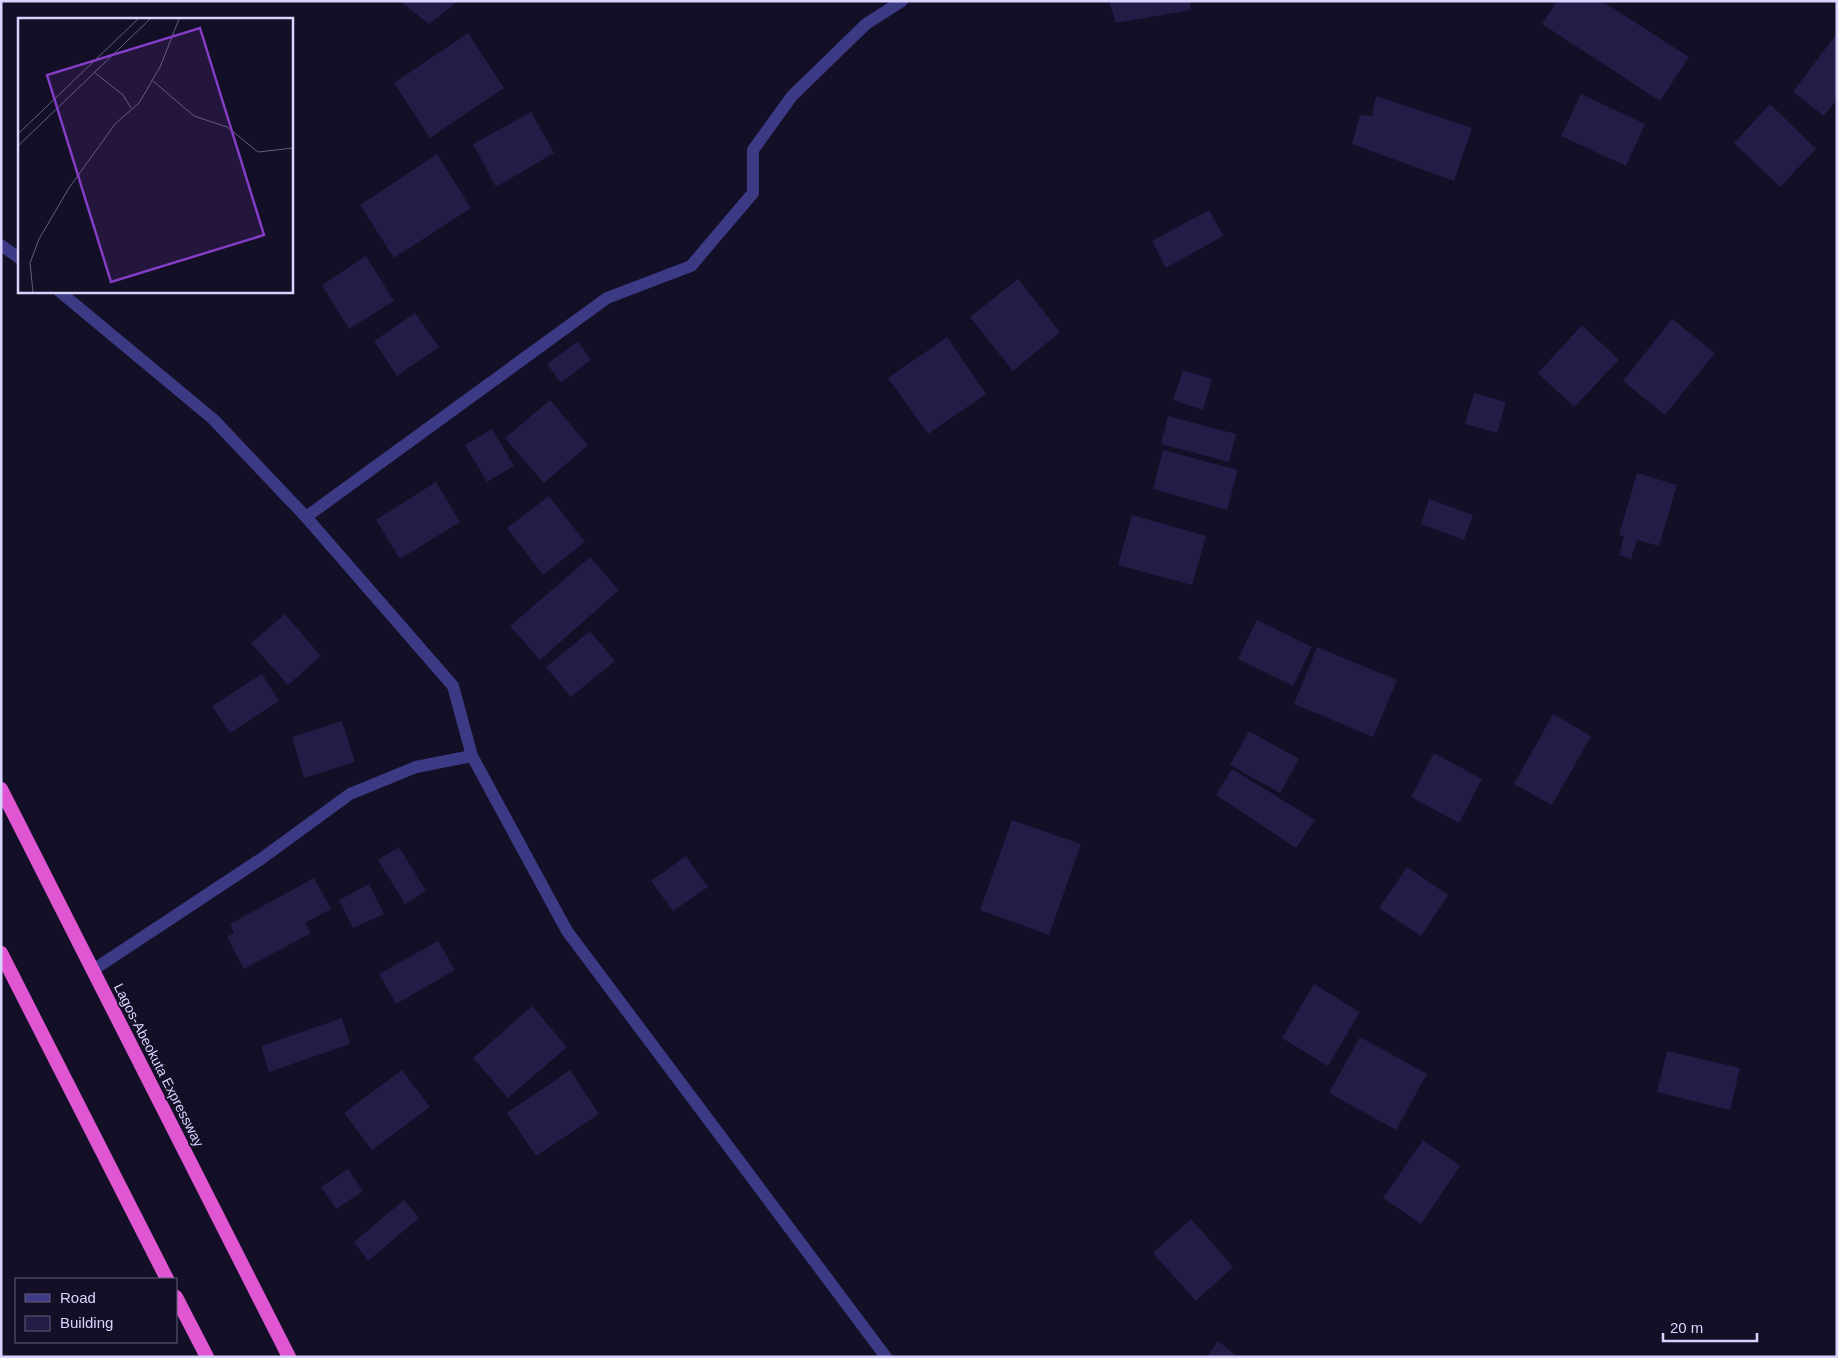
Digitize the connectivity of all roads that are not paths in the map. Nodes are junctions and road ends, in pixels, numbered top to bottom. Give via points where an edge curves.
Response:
1 (902, 1) edge
2 (1, 245) edge
3 (18, 257) edge
4 (60, 292) edge
5 (306, 517) junction
6 (472, 756) junction
7 (1, 789) edge
8 (1, 952) edge
9 (93, 970) junction
10 (166, 1278) edge
11 (178, 1302) edge
12 (207, 1357) edge
13 (289, 1357) edge
14 (886, 1357) edge

1 - 5 street via 866,24 792,96 754,150 753,193 691,266 607,298
2 - 3 street
4 - 5 street via 213,419
5 - 6 street via 453,686
6 - 9 street via 416,767 350,794 260,859
6 - 14 street via 566,931
7 - 9 highway, Lagos-Abeokuta Expressway
8 - 10 highway
9 - 13 highway, Lagos-Abeokuta Expressway
11 - 12 highway

